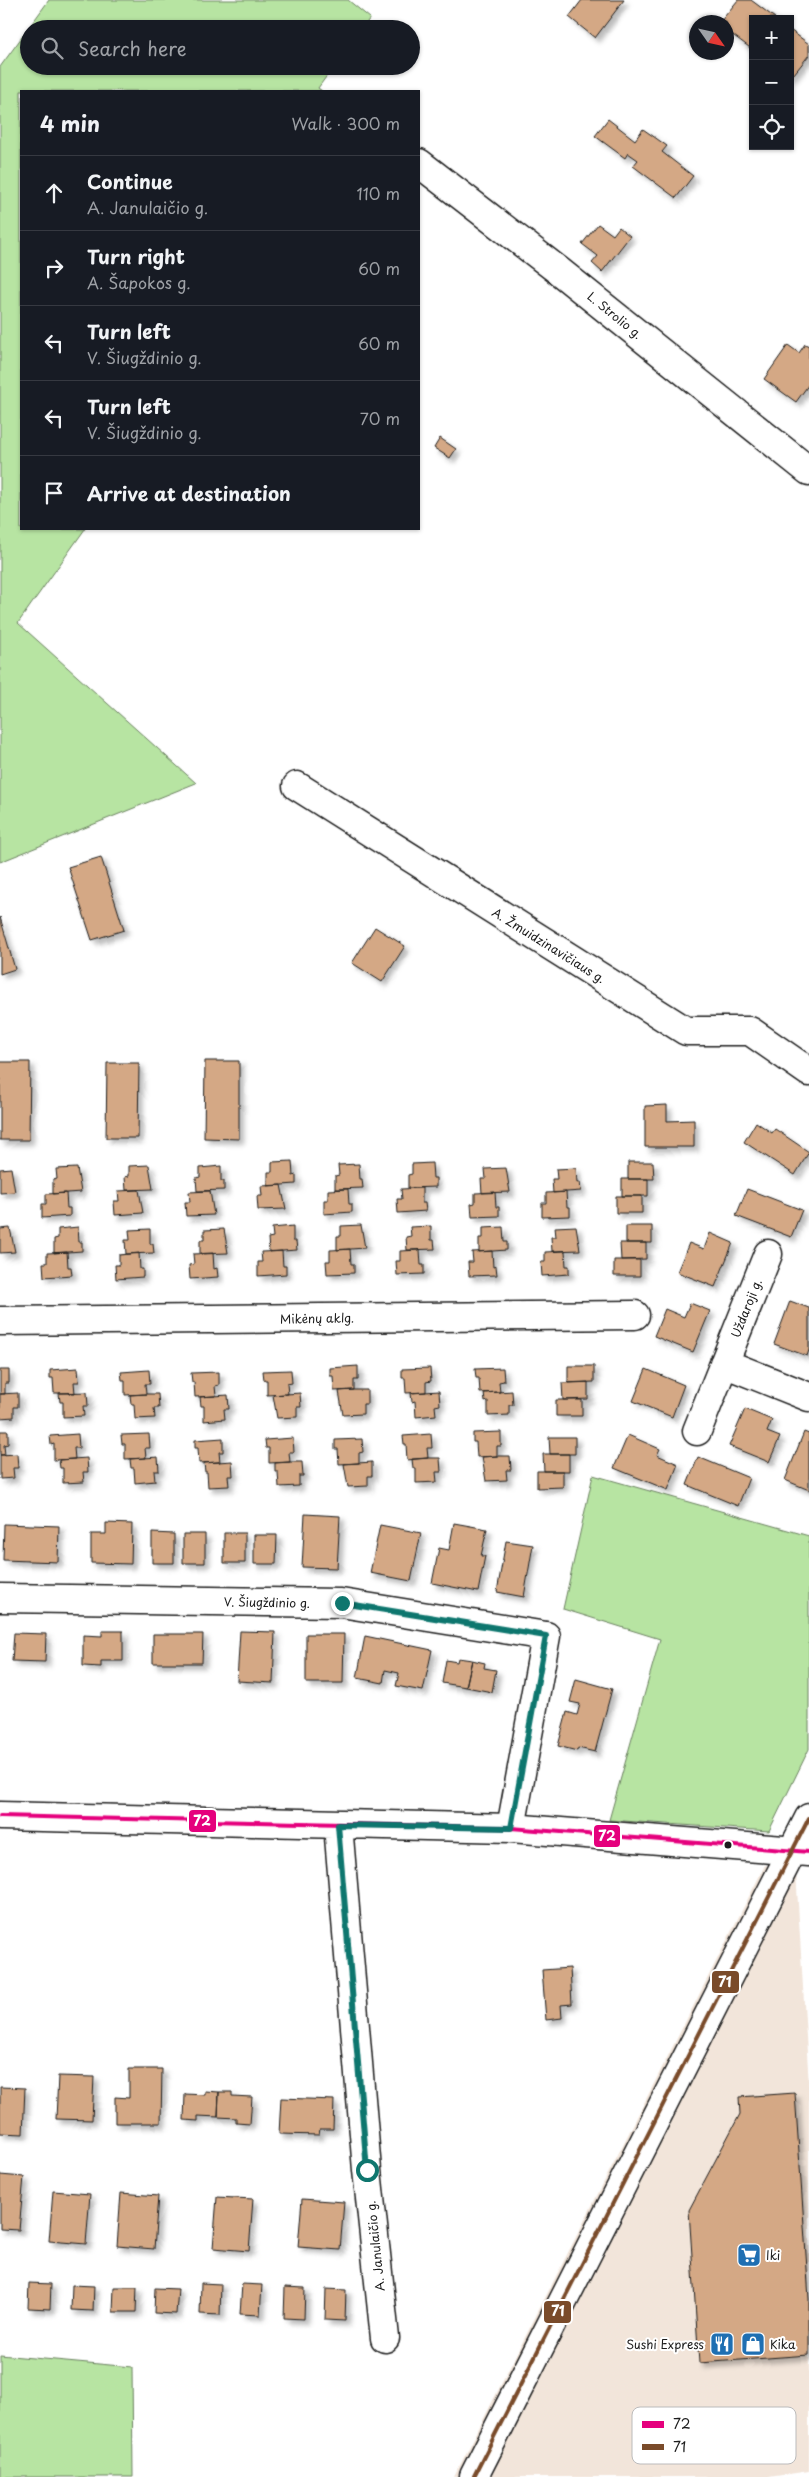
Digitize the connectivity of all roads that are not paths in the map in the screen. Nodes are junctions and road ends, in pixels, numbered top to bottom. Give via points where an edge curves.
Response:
1 (420, 165) edge
2 (809, 471) edge
3 (297, 786) dead end
4 (809, 1072) edge
5 (768, 1254) dead end
6 (634, 1315) dead end
7 (0, 1321) edge
8 (724, 1363) junction
9 (809, 1397) edge
10 (697, 1431) dead end
11 (0, 1598) edge
12 (0, 1816) edge
13 (809, 1818) edge
14 (338, 1825) junction
15 (511, 1828) junction
16 (802, 1851) edge
17 (385, 2338) dead end
18 (474, 2476) edge

1 - 2 street, L. Strolio g. via 559,271
3 - 4 street, A. Žmuidzinavičiaus g. via 686,1031 750,1031
5 - 8 street, Uždaroji g.
6 - 7 street, Mikėnų aklg.
8 - 9 street
8 - 10 street, Uždaroji g.
11 - 15 street, V. Šiugždinio g. via 342,1603 546,1636
12 - 14 street
13 - 16 street
14 - 15 street
14 - 17 street, A. Janulaičio g. via 367,2170
15 - 16 street
16 - 18 street

